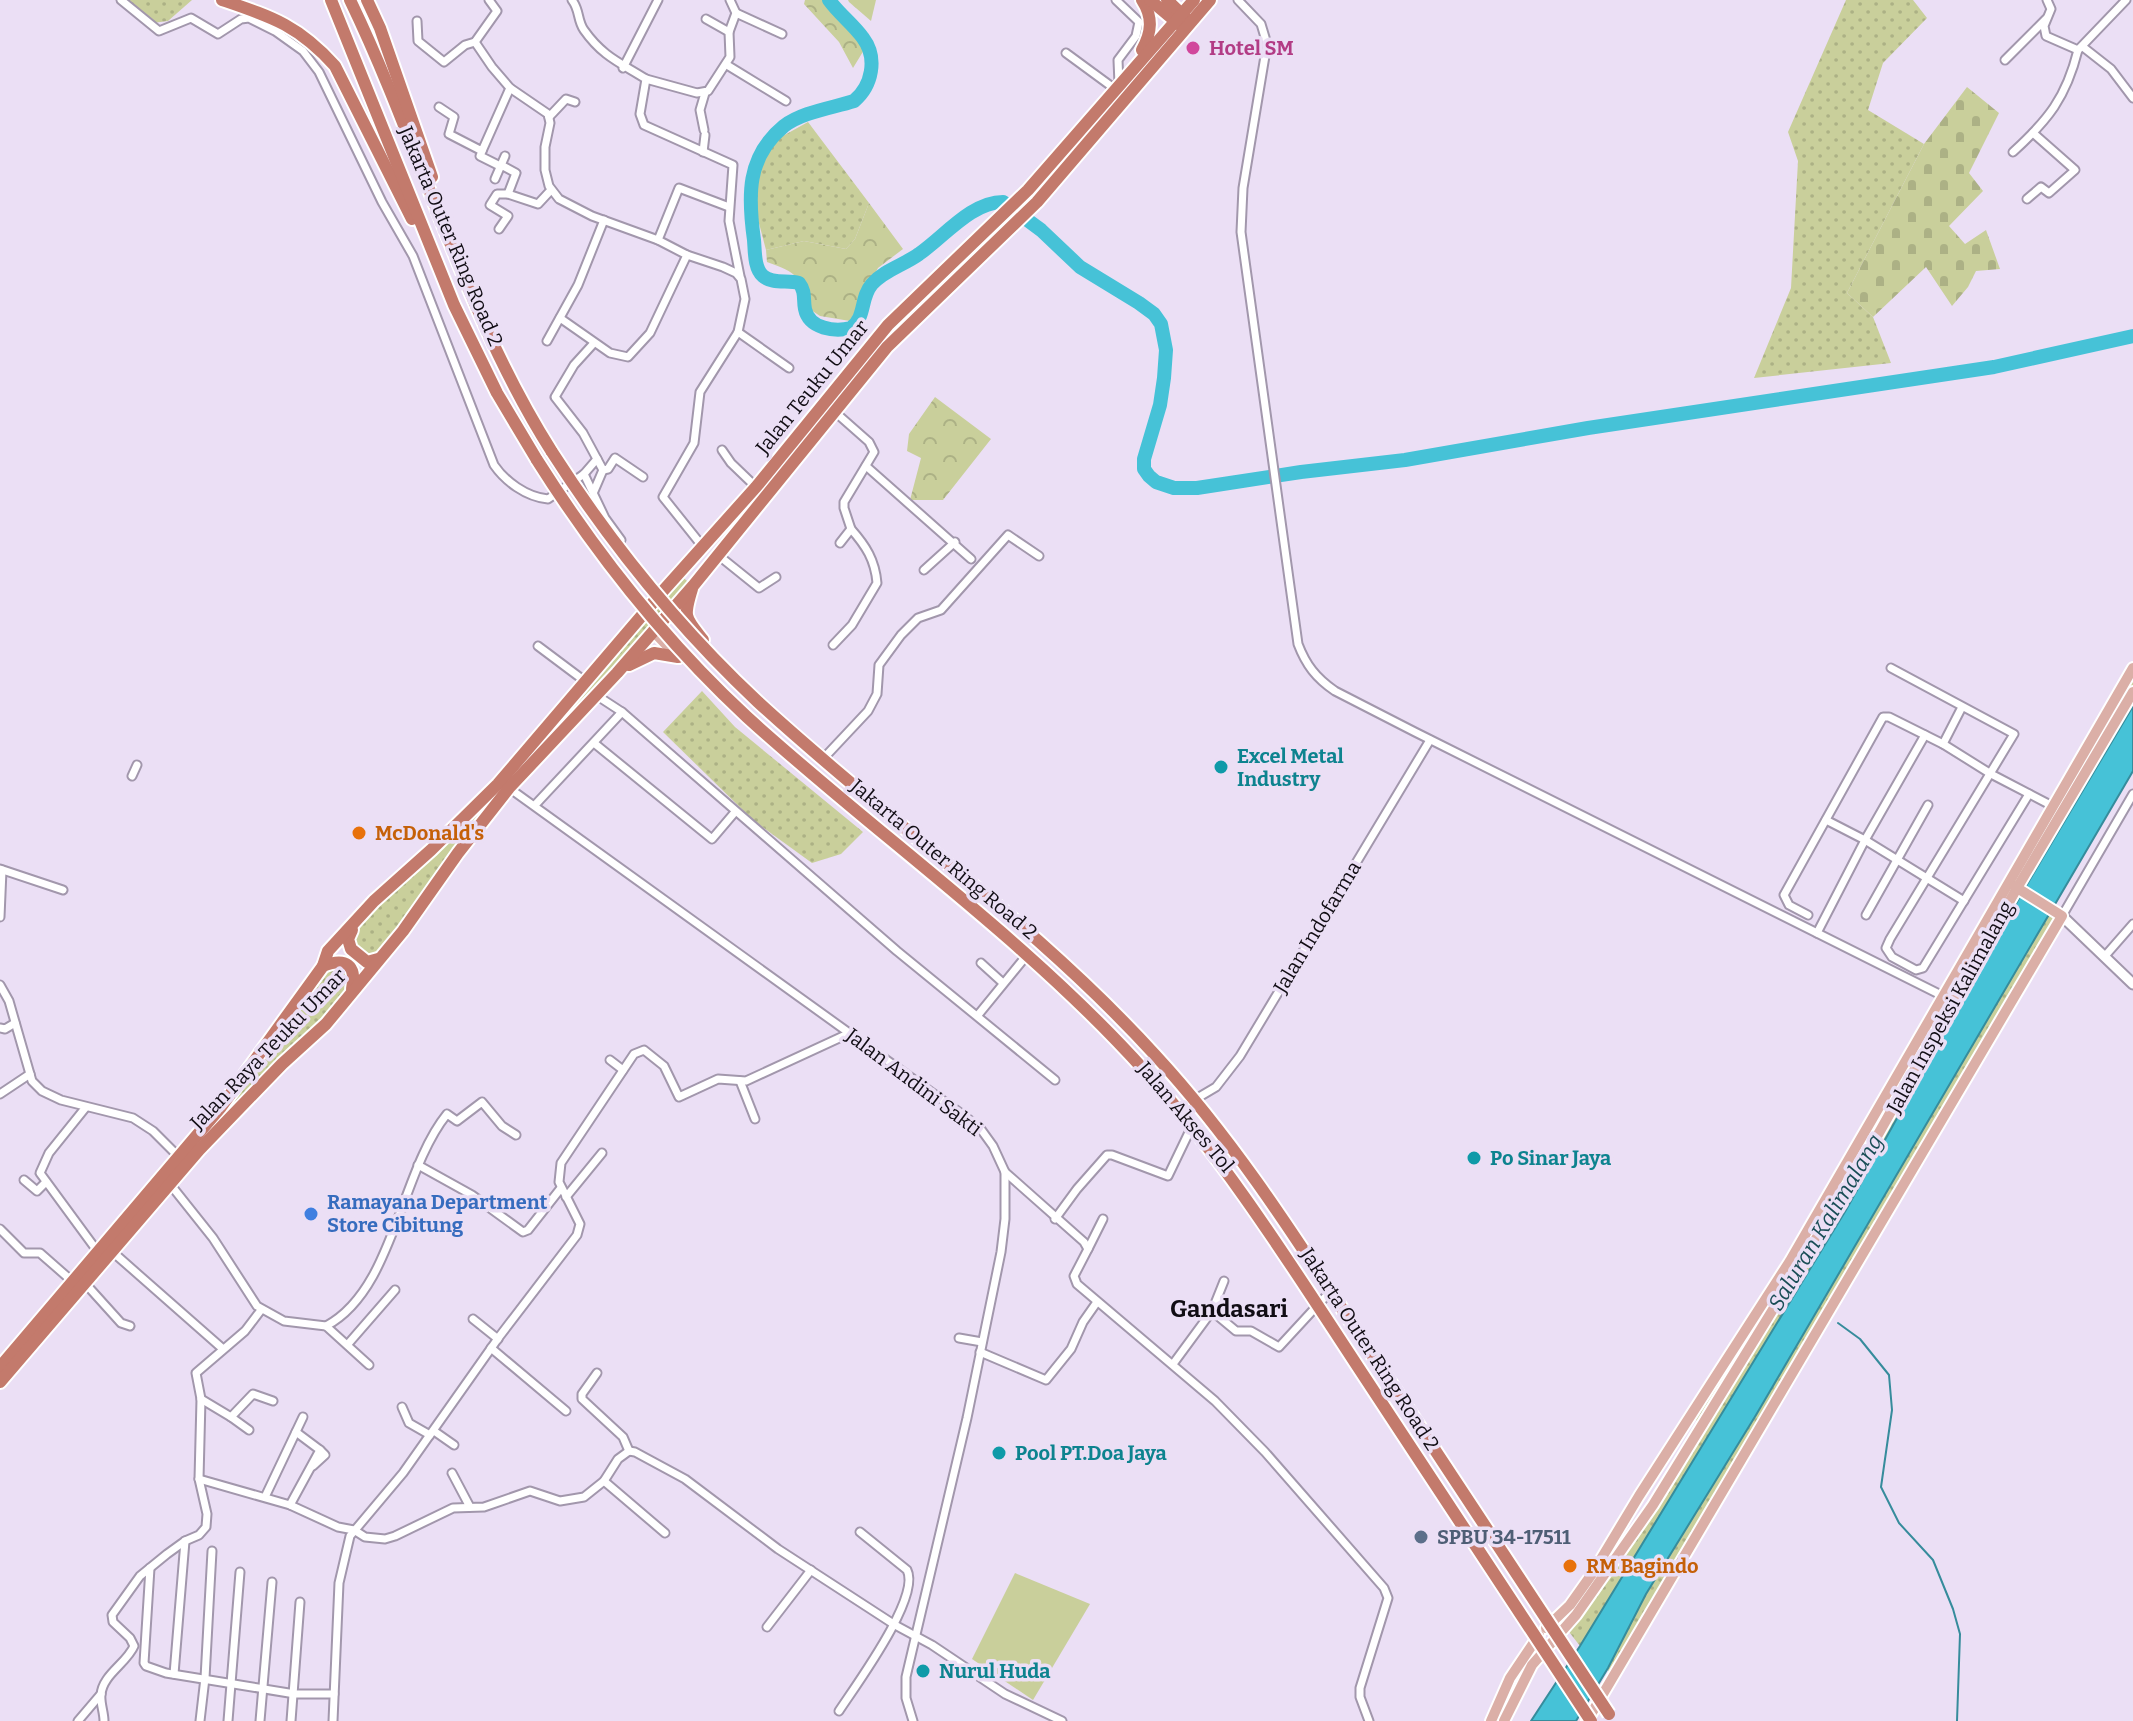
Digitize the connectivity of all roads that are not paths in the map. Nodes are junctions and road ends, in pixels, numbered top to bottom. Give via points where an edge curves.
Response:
1 (121, 0) edge
2 (222, 0) edge
3 (331, 0) edge
4 (350, 0) edge
5 (367, 0) edge
6 (489, 0) edge
7 (503, 0) edge
8 (572, 0) edge
9 (658, 0) edge
10 (730, 0) edge
11 (1116, 0) edge
12 (1142, 0) edge
13 (1150, 0) edge
14 (1167, 0) edge
15 (1194, 0) edge
16 (1210, 0) edge
17 (1238, 0) edge
18 (2060, 0) edge
19 (2126, 0) edge
20 (2049, 3) edge
21 (496, 8) junction
22 (736, 13) junction
23 (706, 19) dead end
24 (2047, 19) junction
25 (417, 21) dead end
26 (1183, 21) junction
27 (729, 32) junction
28 (782, 34) dead end
29 (475, 42) junction
30 (2080, 49) junction
31 (1066, 53) dead end
32 (2005, 60) dead end
33 (727, 65) junction
34 (623, 68) junction
35 (646, 79) junction
36 (1120, 83) junction
37 (510, 88) junction
38 (705, 93) junction
39 (2133, 98) edge
40 (786, 101) dead end
41 (575, 102) dead end
42 (439, 107) dead end
43 (549, 117) junction
44 (2033, 133) junction
45 (482, 151) junction
46 (703, 152) junction
47 (2013, 152) dead end
48 (505, 156) dead end
49 (501, 166) junction
50 (495, 179) dead end
51 (551, 190) junction
52 (508, 194) junction
53 (2027, 199) dead end
54 (729, 207) junction
55 (604, 220) junction
56 (499, 229) dead end
57 (658, 240) junction
58 (687, 255) junction
59 (740, 276) junction
60 (465, 280) junction
61 (454, 305) junction
62 (560, 318) junction
63 (738, 332) junction
64 (547, 341) dead end
65 (594, 343) junction
66 (789, 368) dead end
67 (835, 412) junction
68 (798, 446) junction
69 (722, 450) dead end
70 (597, 459) junction
71 (866, 466) junction
72 (603, 470) junction
73 (584, 474) junction
74 (643, 477) dead end
75 (756, 487) junction
76 (594, 491) junction
77 (851, 529) junction
78 (955, 542) junction
79 (840, 543) dead end
80 (703, 547) junction
81 (718, 555) junction
82 (1039, 556) dead end
83 (971, 559) dead end
84 (924, 570) dead end
85 (776, 577) dead end
86 (693, 586) junction
87 (662, 592) junction
88 (673, 607) junction
89 (644, 615) junction
90 (653, 631) junction
91 (703, 640) junction
92 (833, 645) dead end
93 (538, 646) dead end
94 (678, 657) junction
95 (1891, 668) dead end
96 (2133, 668) edge
97 (617, 673) junction
98 (586, 682) junction
99 (2133, 692) edge
100 (596, 695) junction
101 (1962, 707) junction
102 (622, 712) junction
103 (1925, 735) junction
104 (1430, 740) junction
105 (594, 743) junction
106 (1943, 744) junction
107 (822, 760) junction
108 (137, 765) dead end
109 (1991, 774) junction
110 (132, 776) dead end
111 (509, 788) junction
112 (2029, 794) junction
113 (2133, 794) edge
114 (535, 805) junction
115 (1928, 805) dead end
116 (2058, 809) junction
117 (735, 812) junction
118 (1826, 820) junction
119 (1865, 840) junction
120 (1897, 860) junction
121 (1, 869) edge
122 (1925, 879) junction
123 (2016, 888) junction
124 (63, 890) dead end
125 (1964, 901) junction
126 (2059, 914) junction
127 (1808, 915) dead end
128 (1866, 915) dead end
129 (0, 917) edge
130 (2133, 924) edge
131 (354, 926) junction
132 (1817, 933) junction
133 (1028, 953) junction
134 (2105, 956) junction
135 (381, 957) junction
136 (981, 963) dead end
137 (323, 966) junction
138 (1003, 983) junction
139 (2133, 984) edge
140 (0, 985) edge
141 (351, 992) junction
142 (1949, 999) junction
143 (978, 1015) junction
144 (15, 1023) junction
145 (0, 1028) edge
146 (845, 1035) junction
147 (610, 1060) dead end
148 (623, 1070) junction
149 (30, 1074) junction
150 (1055, 1080) dead end
151 (740, 1081) junction
152 (0, 1094) edge
153 (1192, 1102) junction
154 (86, 1107) junction
155 (755, 1119) dead end
156 (1194, 1122) junction
157 (516, 1135) dead end
158 (602, 1153) dead end
159 (179, 1157) junction
160 (1231, 1162) junction
161 (418, 1165) junction
162 (1005, 1172) junction
163 (24, 1180) dead end
164 (46, 1182) junction
165 (170, 1184) junction
166 (561, 1188) junction
167 (566, 1197) junction
168 (1055, 1219) junction
169 (1103, 1219) dead end
170 (0, 1229) edge
171 (1088, 1249) junction
172 (98, 1252) junction
173 (115, 1254) dead end
174 (1794, 1264) junction
175 (1224, 1281) dead end
176 (78, 1282) junction
177 (395, 1290) dead end
178 (1323, 1298) junction
179 (1097, 1302) junction
180 (261, 1310) junction
181 (1212, 1311) junction
182 (473, 1319) dead end
183 (130, 1326) dead end
184 (326, 1326) junction
185 (959, 1338) dead end
186 (498, 1339) junction
187 (982, 1342) junction
188 (348, 1344) junction
189 (491, 1348) junction
190 (223, 1349) junction
191 (980, 1352) junction
192 (1173, 1364) junction
193 (369, 1365) dead end
194 (0, 1366) edge
195 (597, 1373) dead end
196 (0, 1382) edge
197 (201, 1399) junction
198 (273, 1401) dead end
199 (402, 1407) dead end
200 (566, 1411) dead end
201 (231, 1417) junction
202 (303, 1417) dead end
203 (1691, 1417) junction
204 (1702, 1424) junction
205 (627, 1426) dead end
206 (249, 1430) dead end
207 (296, 1432) junction
208 (432, 1433) junction
209 (621, 1434) junction
210 (454, 1445) dead end
211 (629, 1451) junction
212 (452, 1473) dead end
213 (199, 1479) junction
214 (604, 1481) junction
215 (265, 1497) junction
216 (290, 1505) junction
217 (470, 1507) junction
218 (354, 1530) junction
219 (860, 1532) dead end
220 (665, 1533) dead end
221 (185, 1541) junction
222 (212, 1551) dead end
223 (150, 1568) junction
224 (811, 1570) junction
225 (240, 1572) dead end
226 (272, 1582) dead end
227 (300, 1602) dead end
228 (895, 1625) junction
229 (767, 1627) dead end
230 (1543, 1632) junction
231 (915, 1635) junction
232 (1551, 1644) junction
233 (174, 1674) junction
234 (205, 1678) junction
235 (233, 1683) junction
236 (265, 1688) junction
237 (101, 1694) junction
238 (295, 1694) junction
239 (334, 1694) junction
240 (839, 1711) dead end
241 (1591, 1711) edge
242 (1611, 1718) edge
243 (106, 1719) edge
244 (78, 1721) edge
245 (200, 1721) edge
246 (228, 1721) edge
247 (260, 1721) edge
248 (291, 1721) edge
249 (333, 1721) edge
250 (913, 1721) edge
251 (1062, 1721) edge
252 (1369, 1721) edge
253 (1491, 1721) edge
254 (1504, 1721) edge

1 - 73 street via 159,31 191,18 218,34 249,18 303,51 319,72 413,256 494,465 506,480 540,498 553,496
2 - 61 highway via 293,27 335,66
3 - 61 highway, Jakarta Outer Ring Road 2
4 - 60 highway, Jakarta Outer Ring Road 2
5 - 60 highway
6 - 21 street
7 - 21 street
8 - 34 street via 584,30
9 - 34 street
10 - 22 street
11 - 36 street via 1139,22 1136,36 1118,60
12 - 36 highway via 1149,11 1149,38
13 - 26 highway
14 - 26 highway
15 - 26 highway
16 - 26 highway
17 - 104 street via 1261,24 1267,44 1243,188 1241,232 1298,644 1323,683
18 - 20 street
19 - 30 street
20 - 24 street
21 - 29 street
22 - 27 street
22 - 28 street
23 - 27 street
24 - 30 street via 2046,36
24 - 32 street
25 - 29 street via 416,38 439,61
26 - 36 highway
26 - 67 highway, Jalan Teuku Umar via 1037,202 901,332
27 - 33 street
29 - 37 street
30 - 39 street via 2111,69
30 - 44 street via 2050,116
31 - 36 street
33 - 38 street
33 - 40 street
34 - 35 street
35 - 38 street
35 - 46 street via 640,114 644,125
36 - 68 highway, Jalan Teuku Umar via 1028,190 888,325
37 - 43 street
37 - 45 street
38 - 46 street via 700,110
41 - 43 street via 566,99
42 - 45 street via 454,117 449,134
43 - 51 street via 545,170
44 - 47 street
44 - 53 street via 2075,170 2049,193 2041,187
45 - 49 street via 480,156
46 - 54 street via 734,167
48 - 49 street
49 - 50 street
49 - 52 street via 516,173
51 - 52 street via 538,204
51 - 55 street
52 - 56 street via 497,194 490,205 508,216
54 - 57 street via 679,188
54 - 59 street
55 - 57 street
55 - 62 street
57 - 58 street
58 - 59 street
58 - 65 street via 650,333 628,357
59 - 63 street via 745,299
60 - 242 highway, Jakarta Outer Ring Road 2, bridge via 521,403 624,558 711,655 1069,969 1199,1106 1287,1225
61 - 241 highway, Jakarta Outer Ring Road 2, bridge via 537,460 639,605 697,668 789,753 1057,982 1185,1118 1272,1236
62 - 64 street
62 - 65 street
63 - 66 street
63 - 80 street via 703,384 694,443 664,493 664,500
65 - 70 street via 555,397
67 - 68 highway, Jalan Teuku Umar
67 - 71 street via 873,447
68 - 75 highway, Jalan Teuku Umar
68 - 81 highway, Jalan Teuku Umar
69 - 75 street
70 - 72 street
70 - 73 street
71 - 77 street via 843,505
71 - 78 street
72 - 74 street via 615,458
72 - 76 street
73 - 76 street
75 - 80 highway, Jalan Teuku Umar
76 - 87 street via 605,518
77 - 79 street
77 - 92 street via 867,547 877,583
78 - 83 street
78 - 84 street
80 - 87 highway, Jalan Teuku Umar
81 - 85 street via 759,588
81 - 86 highway, Jalan Teuku Umar
82 - 107 street via 1008,535 941,610 918,618 879,665 877,694 868,711
86 - 88 highway, Jalan Teuku Umar
86 - 91 highway via 685,610
87 - 89 highway, Jalan Teuku Umar
88 - 89 highway
88 - 90 highway, Jalan Teuku Umar
88 - 91 main road, Jalan Akses Tol
89 - 98 highway, Jalan Raya Teuku Umar
90 - 94 main road, Jalan Akses Tol
90 - 97 highway, Jalan Raya Teuku Umar
91 - 107 main road, Jalan Akses Tol via 757,703
93 - 98 street
94 - 97 highway via 645,655
94 - 133 main road, Jalan Akses Tol
95 - 101 street
96 - 116 main road, Jalan Inspeksi Kalimalang via 2098,724
97 - 100 highway, Jalan Raya Teuku Umar
98 - 131 highway, Jalan Raya Teuku Umar via 498,784
99 - 116 main road, Jalan Inspeksi Kalimalang
100 - 102 street
100 - 111 highway, Jalan Raya Teuku Umar
101 - 106 street
101 - 109 street via 2014,734
102 - 105 street
102 - 117 street
103 - 106 street
103 - 118 street via 1883,717
103 - 119 street
104 - 132 street
104 - 153 street, Jalan Indofarma via 1240,1056 1216,1087
105 - 114 street
105 - 117 street via 712,839
106 - 109 street
107 - 153 main road, Jalan Akses Tol via 1068,972
108 - 110 street
109 - 112 street
109 - 122 street
111 - 114 street, Jalan Andini Sakti
111 - 135 highway, Jalan Raya Teuku Umar
112 - 116 street
112 - 125 street
113 - 126 street
114 - 146 street, Jalan Andini Sakti
115 - 120 street
116 - 123 main road, Jalan Inspeksi Kalimalang
117 - 143 street
118 - 119 street
118 - 127 street via 1784,895 1789,905
119 - 120 street
119 - 132 street
120 - 122 street
120 - 128 street
121 - 124 street
121 - 129 street
122 - 125 street
122 - 125 street via 1886,948 1897,960 1921,970
123 - 126 main road
123 - 142 main road, Jalan Inspeksi Kalimalang
126 - 134 street
126 - 241 main road
130 - 134 street
131 - 135 highway via 348,939 351,949 367,962
131 - 137 highway, Jalan Raya Teuku Umar via 328,951
132 - 142 street
133 - 138 street
133 - 156 main road, Jalan Akses Tol via 1146,1067
134 - 139 street
135 - 141 highway, Jalan Raya Teuku Umar
136 - 138 street
137 - 141 highway via 351,967
137 - 159 highway, Jalan Raya Teuku Umar
138 - 143 street
140 - 144 street
141 - 165 highway, Jalan Raya Teuku Umar
142 - 174 main road, Jalan Inspeksi Kalimalang
143 - 150 street
144 - 145 street
144 - 149 street
146 - 151 street
146 - 162 street, Jalan Andini Sakti via 980,1128
147 - 148 street
148 - 151 street via 641,1050 664,1066 679,1097 718,1079
148 - 166 street via 561,1163
149 - 152 street
149 - 154 street via 52,1097
151 - 155 street
153 - 160 main road, Jalan Akses Tol
154 - 159 street via 133,1118
154 - 164 street via 41,1166
156 - 160 main road, Jalan Akses Tol
156 - 168 street via 1168,1176 1107,1155
157 - 161 street via 482,1102 457,1121 447,1114 427,1141
158 - 167 street
159 - 172 highway, Jalan Raya Teuku Umar
160 - 178 main road, Jalan Akses Tol
161 - 166 street via 523,1232
161 - 184 street via 377,1267 351,1308
162 - 168 street
162 - 187 street via 1001,1252
163 - 164 street via 36,1191
164 - 172 street
165 - 176 highway, Jalan Raya Teuku Umar
165 - 180 street
166 - 167 street
167 - 186 street via 579,1231
168 - 171 street
169 - 171 street
170 - 176 street via 24,1253 40,1253
171 - 179 street via 1074,1276
172 - 176 highway, Jalan Raya Teuku Umar
173 - 190 street
174 - 203 main road, Jalan Inspeksi Kalimalang
174 - 204 main road, Jalan Inspeksi Kalimalang
175 - 181 street
176 - 183 street
176 - 194 highway, Jalan Raya Teuku Umar
176 - 196 highway, Jalan Raya Teuku Umar
177 - 188 street
178 - 181 street via 1279,1347 1251,1331 1236,1331
178 - 230 main road, Jalan Akses Tol
179 - 191 street via 1046,1380
179 - 192 street
180 - 184 street via 284,1321
180 - 190 street
181 - 192 street
182 - 186 street
184 - 188 street
185 - 187 street
186 - 189 street
187 - 191 street
188 - 193 street
189 - 200 street
189 - 208 street
190 - 197 street via 196,1373
191 - 231 street
192 - 252 street via 1265,1452 1384,1588 1388,1598 1360,1688
195 - 209 street via 582,1399
197 - 201 street
197 - 213 street
198 - 201 street via 253,1394
199 - 208 street via 409,1423
201 - 206 street
202 - 207 street
203 - 204 main road
203 - 230 main road, Jalan Inspeksi Kalimalang via 1592,1574
204 - 232 main road, Jalan Inspeksi Kalimalang via 1601,1581
205 - 209 street
207 - 215 street
207 - 216 street via 320,1450
208 - 210 street
208 - 218 street
209 - 211 street
211 - 214 street
211 - 224 street via 685,1479
212 - 217 street
213 - 215 street
213 - 221 street via 206,1527
214 - 217 street via 575,1500 556,1500 535,1491
214 - 220 street
215 - 216 street
216 - 218 street
217 - 218 street via 453,1508 385,1539
218 - 239 street via 339,1583
219 - 228 street via 910,1576
221 - 223 street
221 - 233 street
222 - 234 street
223 - 233 street via 144,1663
223 - 237 street via 112,1615 134,1646
224 - 228 street
224 - 229 street
225 - 235 street
226 - 236 street
227 - 238 street
228 - 231 street
228 - 240 street
230 - 232 main road, Jalan Akses Tol
230 - 253 main road, Jalan Inspeksi Kalimalang via 1510,1678
231 - 250 street via 905,1689
231 - 251 street via 1005,1694
232 - 241 main road, Jalan Akses Tol, bridge
232 - 254 main road, Jalan Inspeksi Kalimalang via 1525,1676
233 - 234 street
234 - 235 street
234 - 245 street
235 - 236 street
235 - 246 street
236 - 238 street
236 - 247 street
237 - 243 street
237 - 244 street
238 - 239 street
238 - 248 street
239 - 249 street

